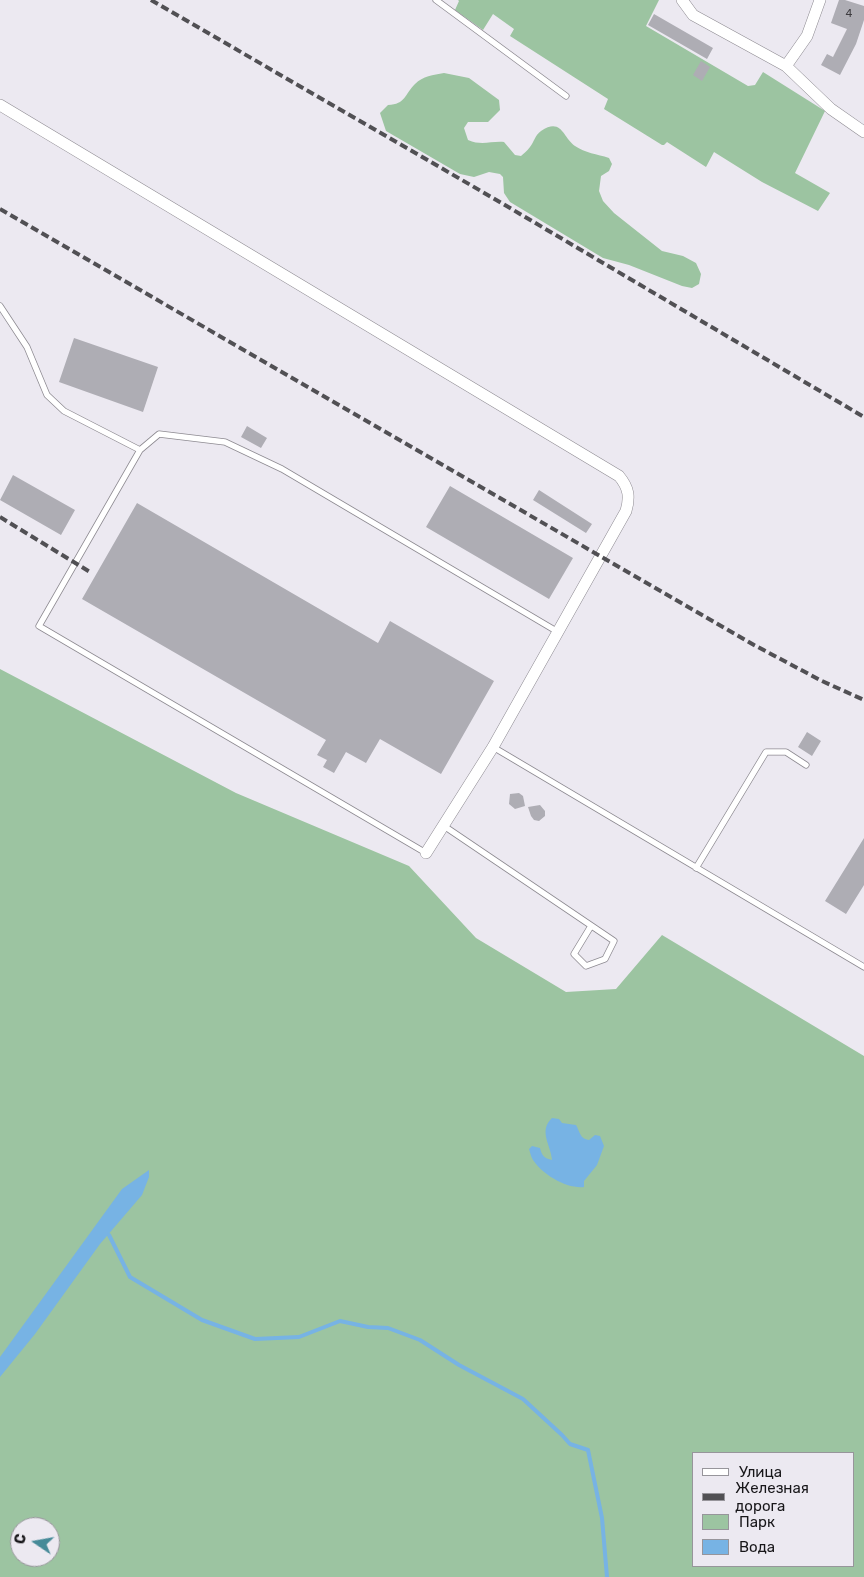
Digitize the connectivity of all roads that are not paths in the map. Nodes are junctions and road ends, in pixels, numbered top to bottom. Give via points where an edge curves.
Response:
1 (436, 0) edge
2 (682, 0) edge
3 (820, 0) edge
4 (786, 66) junction
5 (566, 96) dead end
6 (0, 105) edge
7 (864, 132) edge
8 (0, 306) edge
9 (140, 450) junction
10 (558, 632) junction
11 (493, 747) junction
12 (806, 765) dead end
13 (444, 826) junction
14 (426, 854) joint
15 (696, 868) junction
16 (591, 926) junction
17 (864, 967) edge

1 - 5 lane
2 - 4 street via 693,15
3 - 4 street via 806,36
4 - 7 street via 831,109
6 - 10 street via 619,476 628,492 626,511
8 - 9 lane via 27,347 46,395 64,411
9 - 10 lane via 159,434 225,442 282,469
9 - 14 lane via 39,626
10 - 11 street
11 - 13 street
11 - 15 lane
12 - 15 lane via 786,752 766,752
13 - 14 street
13 - 16 lane
15 - 17 lane
16 - 16 lane via 614,941 605,958 586,966 574,954

